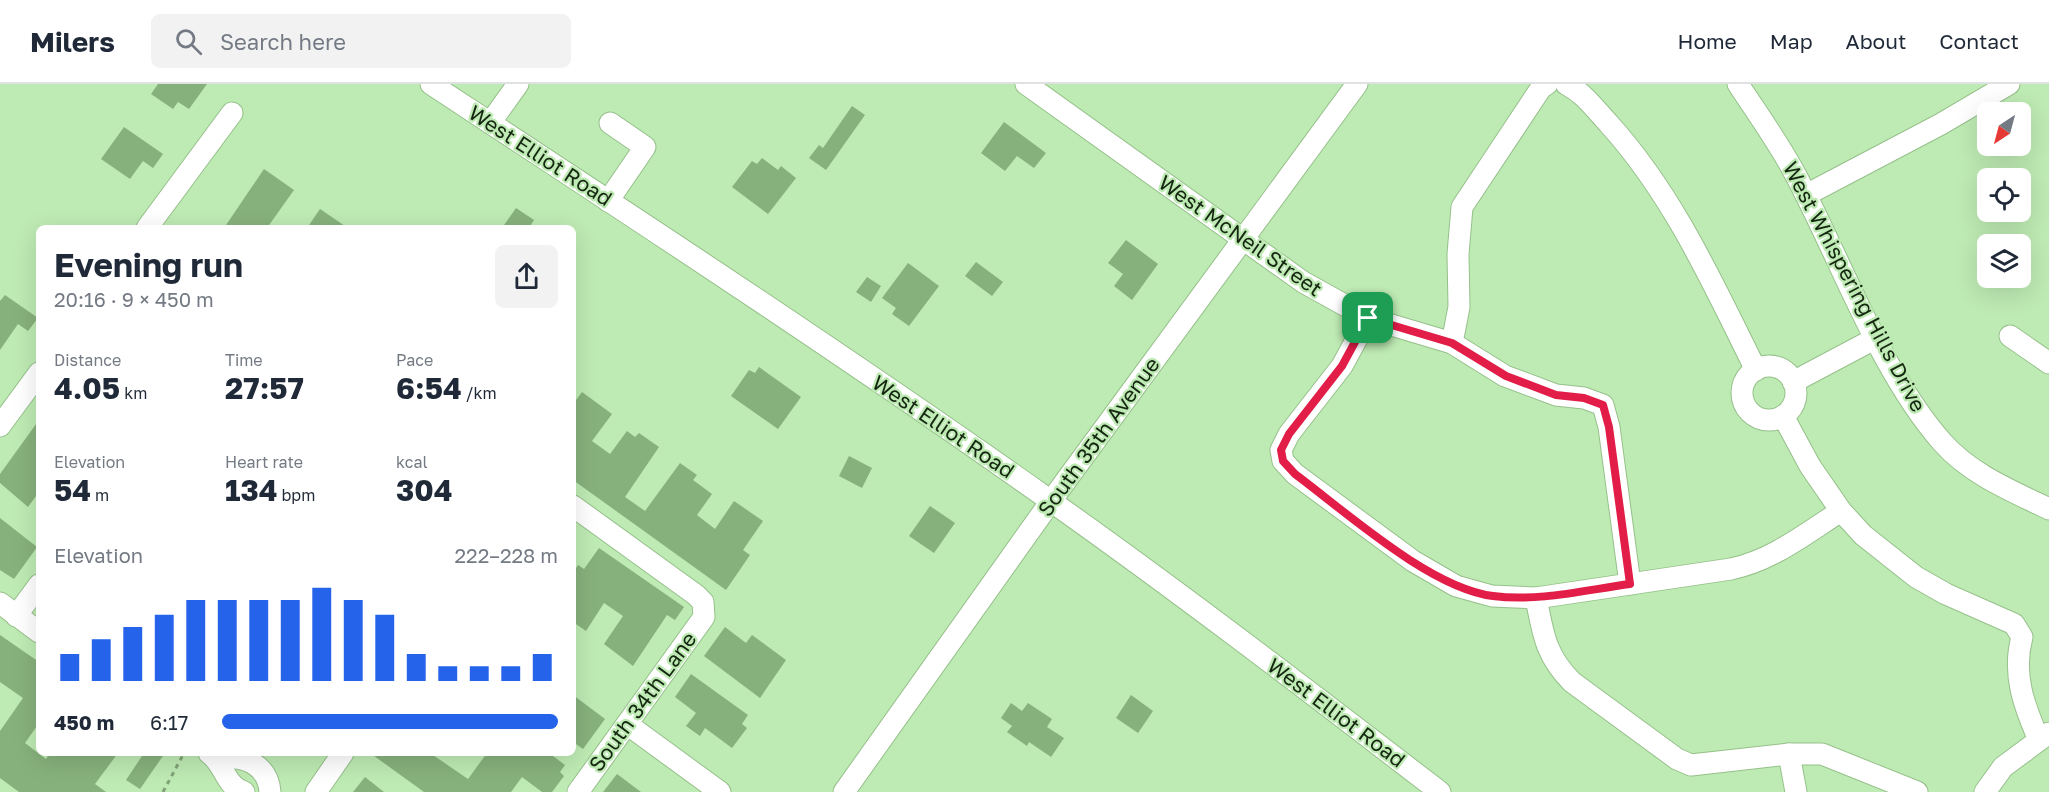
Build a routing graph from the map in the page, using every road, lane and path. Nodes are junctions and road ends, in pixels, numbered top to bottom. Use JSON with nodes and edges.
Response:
{"nodes":[{"id":1,"x":431,"y":84,"type":"edge"},
{"id":2,"x":518,"y":84,"type":"edge"},
{"id":3,"x":1026,"y":84,"type":"edge"},
{"id":4,"x":1358,"y":84,"type":"edge"},
{"id":5,"x":1566,"y":84,"type":"edge"},
{"id":6,"x":1738,"y":84,"type":"edge"},
{"id":7,"x":2009,"y":84,"type":"edge"},
{"id":8,"x":1544,"y":86,"type":"edge"},
{"id":9,"x":232,"y":113,"type":"dead end"},
{"id":10,"x":490,"y":123,"type":"junction"},
{"id":11,"x":610,"y":123,"type":"dead end"},
{"id":12,"x":1806,"y":195,"type":"junction"},
{"id":13,"x":608,"y":201,"type":"junction"},
{"id":14,"x":149,"y":225,"type":"edge"},
{"id":15,"x":1243,"y":241,"type":"junction"},
{"id":16,"x":1368,"y":318,"type":"junction"},
{"id":17,"x":2010,"y":336,"type":"dead end"},
{"id":18,"x":1876,"y":338,"type":"junction"},
{"id":19,"x":1452,"y":343,"type":"junction"},
{"id":20,"x":2049,"y":363,"type":"edge"},
{"id":21,"x":1756,"y":370,"type":"junction"},
{"id":22,"x":36,"y":378,"type":"edge"},
{"id":23,"x":1793,"y":382,"type":"junction"},
{"id":24,"x":1783,"y":416,"type":"junction"},
{"id":25,"x":0,"y":426,"type":"edge"},
{"id":26,"x":1051,"y":501,"type":"junction"},
{"id":27,"x":576,"y":508,"type":"edge"},
{"id":28,"x":2049,"y":509,"type":"edge"},
{"id":29,"x":1841,"y":511,"type":"junction"},
{"id":30,"x":1630,"y":584,"type":"junction"},
{"id":31,"x":36,"y":587,"type":"edge"},
{"id":32,"x":1536,"y":598,"type":"junction"},
{"id":33,"x":8,"y":610,"type":"edge"},
{"id":34,"x":36,"y":630,"type":"edge"},
{"id":35,"x":627,"y":724,"type":"junction"},
{"id":36,"x":2044,"y":736,"type":"edge"},
{"id":37,"x":1790,"y":754,"type":"junction"},
{"id":38,"x":182,"y":756,"type":"edge"},
{"id":39,"x":341,"y":756,"type":"edge"},
{"id":40,"x":214,"y":757,"type":"edge"},
{"id":41,"x":163,"y":792,"type":"edge"},
{"id":42,"x":244,"y":792,"type":"edge"},
{"id":43,"x":270,"y":792,"type":"edge"},
{"id":44,"x":316,"y":792,"type":"edge"},
{"id":45,"x":578,"y":792,"type":"edge"},
{"id":46,"x":720,"y":792,"type":"edge"},
{"id":47,"x":844,"y":792,"type":"edge"},
{"id":48,"x":1440,"y":792,"type":"edge"},
{"id":49,"x":1796,"y":792,"type":"edge"},
{"id":50,"x":1917,"y":792,"type":"edge"},
{"id":51,"x":1985,"y":792,"type":"edge"}],
"edges":[{"from":1,"to":10,"type":"street","name":"West Elliot Road"},
{"from":2,"to":10,"type":"street"},
{"from":3,"to":15,"type":"street","name":"West McNeil Street"},
{"from":4,"to":15,"type":"street","name":"South 35th Avenue"},
{"from":5,"to":21,"type":"street"},
{"from":6,"to":12,"type":"street","name":"West Whispering Hills Drive"},
{"from":7,"to":12,"type":"street"},
{"from":8,"to":19,"type":"street"},
{"from":9,"to":14,"type":"street"},
{"from":10,"to":13,"type":"street","name":"West Elliot Road"},
{"from":11,"to":13,"type":"street"},
{"from":12,"to":18,"type":"street","name":"West Whispering Hills Drive"},
{"from":13,"to":26,"type":"street","name":"West Elliot Road"},
{"from":15,"to":16,"type":"street","name":"West McNeil Street"},
{"from":15,"to":26,"type":"street","name":"South 35th Avenue"},
{"from":16,"to":19,"type":"street","name":"West McNeil Street"},
{"from":16,"to":32,"type":"street"},
{"from":17,"to":20,"type":"street"},
{"from":18,"to":23,"type":"street"},
{"from":18,"to":28,"type":"street","name":"West Whispering Hills Drive"},
{"from":19,"to":30,"type":"street","name":"West McNeil Street"},
{"from":21,"to":23,"type":"street"},
{"from":21,"to":24,"type":"street"},
{"from":22,"to":25,"type":"street"},
{"from":23,"to":24,"type":"street"},
{"from":24,"to":29,"type":"street"},
{"from":26,"to":47,"type":"street","name":"South 35th Avenue"},
{"from":26,"to":48,"type":"street","name":"West Elliot Road"},
{"from":27,"to":35,"type":"street","name":"South 34th Lane"},
{"from":29,"to":30,"type":"street"},
{"from":29,"to":36,"type":"street"},
{"from":30,"to":32,"type":"street"},
{"from":31,"to":33,"type":"street"},
{"from":32,"to":37,"type":"street"},
{"from":33,"to":34,"type":"street"},
{"from":35,"to":45,"type":"street","name":"South 34th Lane"},
{"from":35,"to":46,"type":"street"},
{"from":36,"to":51,"type":"street"},
{"from":37,"to":49,"type":"street"},
{"from":37,"to":50,"type":"street"},
{"from":38,"to":41,"type":"path"},
{"from":39,"to":44,"type":"street"},
{"from":40,"to":42,"type":"street"},
{"from":40,"to":43,"type":"street"}]}
